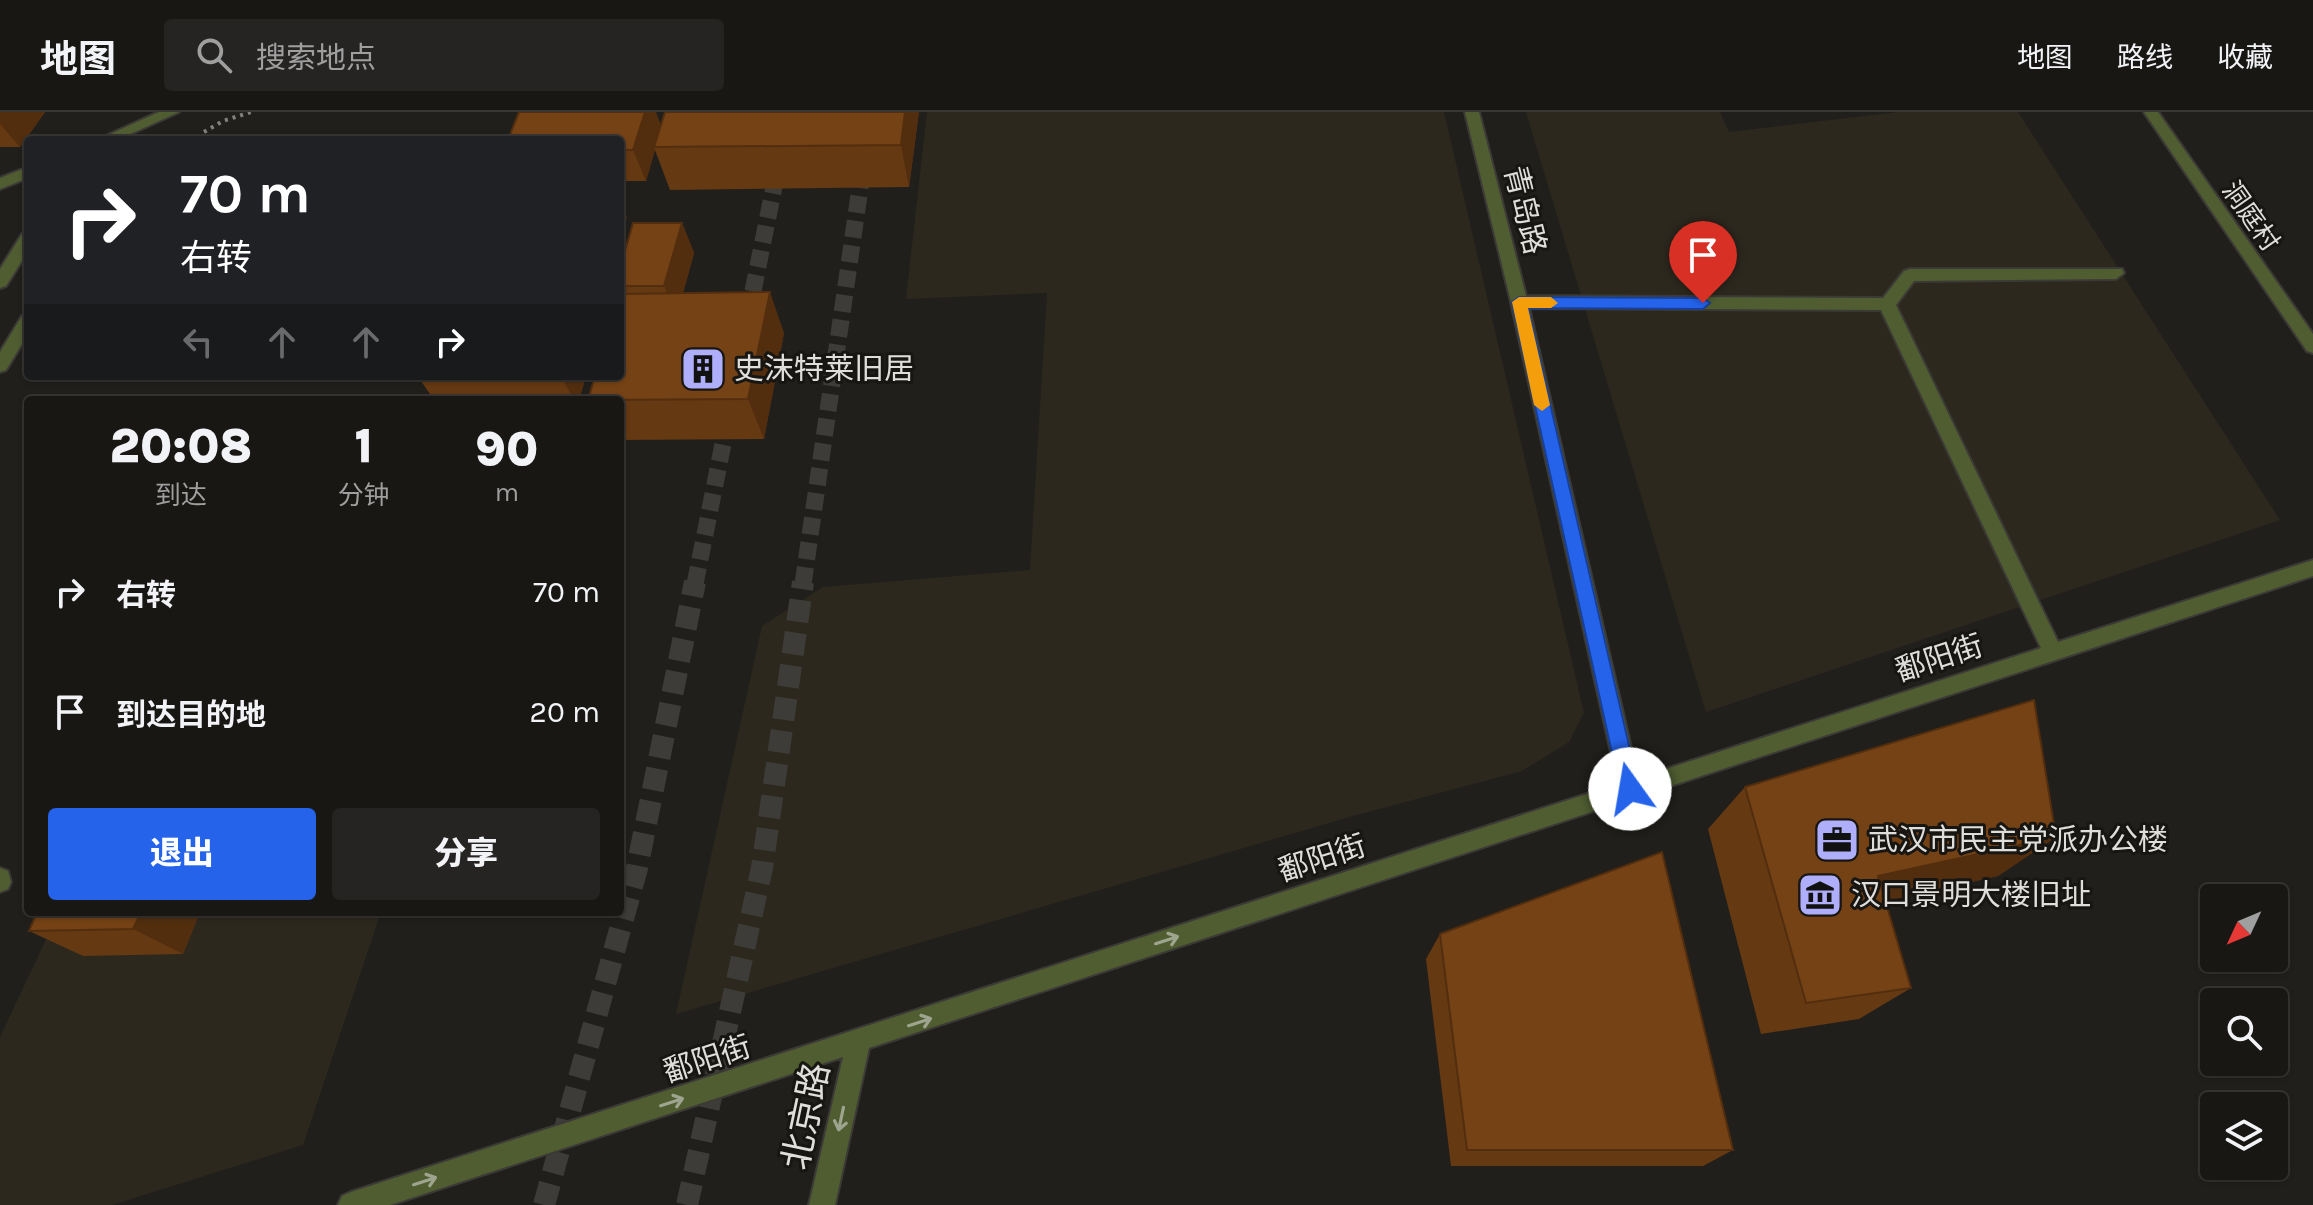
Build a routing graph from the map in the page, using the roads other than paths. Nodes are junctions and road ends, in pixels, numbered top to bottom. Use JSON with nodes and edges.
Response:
{"nodes":[{"id":1,"x":135,"y":112,"type":"edge"},
{"id":2,"x":172,"y":112,"type":"edge"},
{"id":3,"x":1472,"y":112,"type":"edge"},
{"id":4,"x":2151,"y":112,"type":"edge"},
{"id":5,"x":120,"y":136,"type":"edge"},
{"id":6,"x":121,"y":136,"type":"edge"},
{"id":7,"x":24,"y":174,"type":"edge"},
{"id":8,"x":0,"y":184,"type":"edge"},
{"id":9,"x":24,"y":244,"type":"edge"},
{"id":10,"x":2116,"y":273,"type":"dead end"},
{"id":11,"x":0,"y":282,"type":"edge"},
{"id":12,"x":1519,"y":302,"type":"junction"},
{"id":13,"x":1887,"y":304,"type":"junction"},
{"id":14,"x":24,"y":327,"type":"edge"},
{"id":15,"x":2313,"y":347,"type":"edge"},
{"id":16,"x":0,"y":366,"type":"edge"},
{"id":17,"x":2313,"y":568,"type":"edge"},
{"id":18,"x":2053,"y":653,"type":"junction"},
{"id":19,"x":1630,"y":789,"type":"junction"},
{"id":20,"x":858,"y":1042,"type":"junction"},
{"id":21,"x":351,"y":1205,"type":"edge"},
{"id":22,"x":822,"y":1205,"type":"edge"}],
"edges":[{"from":1,"to":5,"type":"street"},
{"from":2,"to":6,"type":"street"},
{"from":3,"to":12,"type":"street","name":"青岛路"},
{"from":4,"to":15,"type":"street","name":"洞庭村"},
{"from":7,"to":8,"type":"street"},
{"from":9,"to":11,"type":"street"},
{"from":10,"to":13,"type":"street"},
{"from":12,"to":13,"type":"street"},
{"from":12,"to":19,"type":"street","name":"青岛路"},
{"from":13,"to":18,"type":"street"},
{"from":14,"to":16,"type":"street"},
{"from":17,"to":18,"type":"street","name":"鄱阳街"},
{"from":18,"to":19,"type":"street","name":"鄱阳街"},
{"from":20,"to":19,"type":"street","name":"鄱阳街","one_way":true},
{"from":21,"to":20,"type":"street","name":"鄱阳街","one_way":true},
{"from":20,"to":22,"type":"street","name":"北京路","one_way":true}]}
